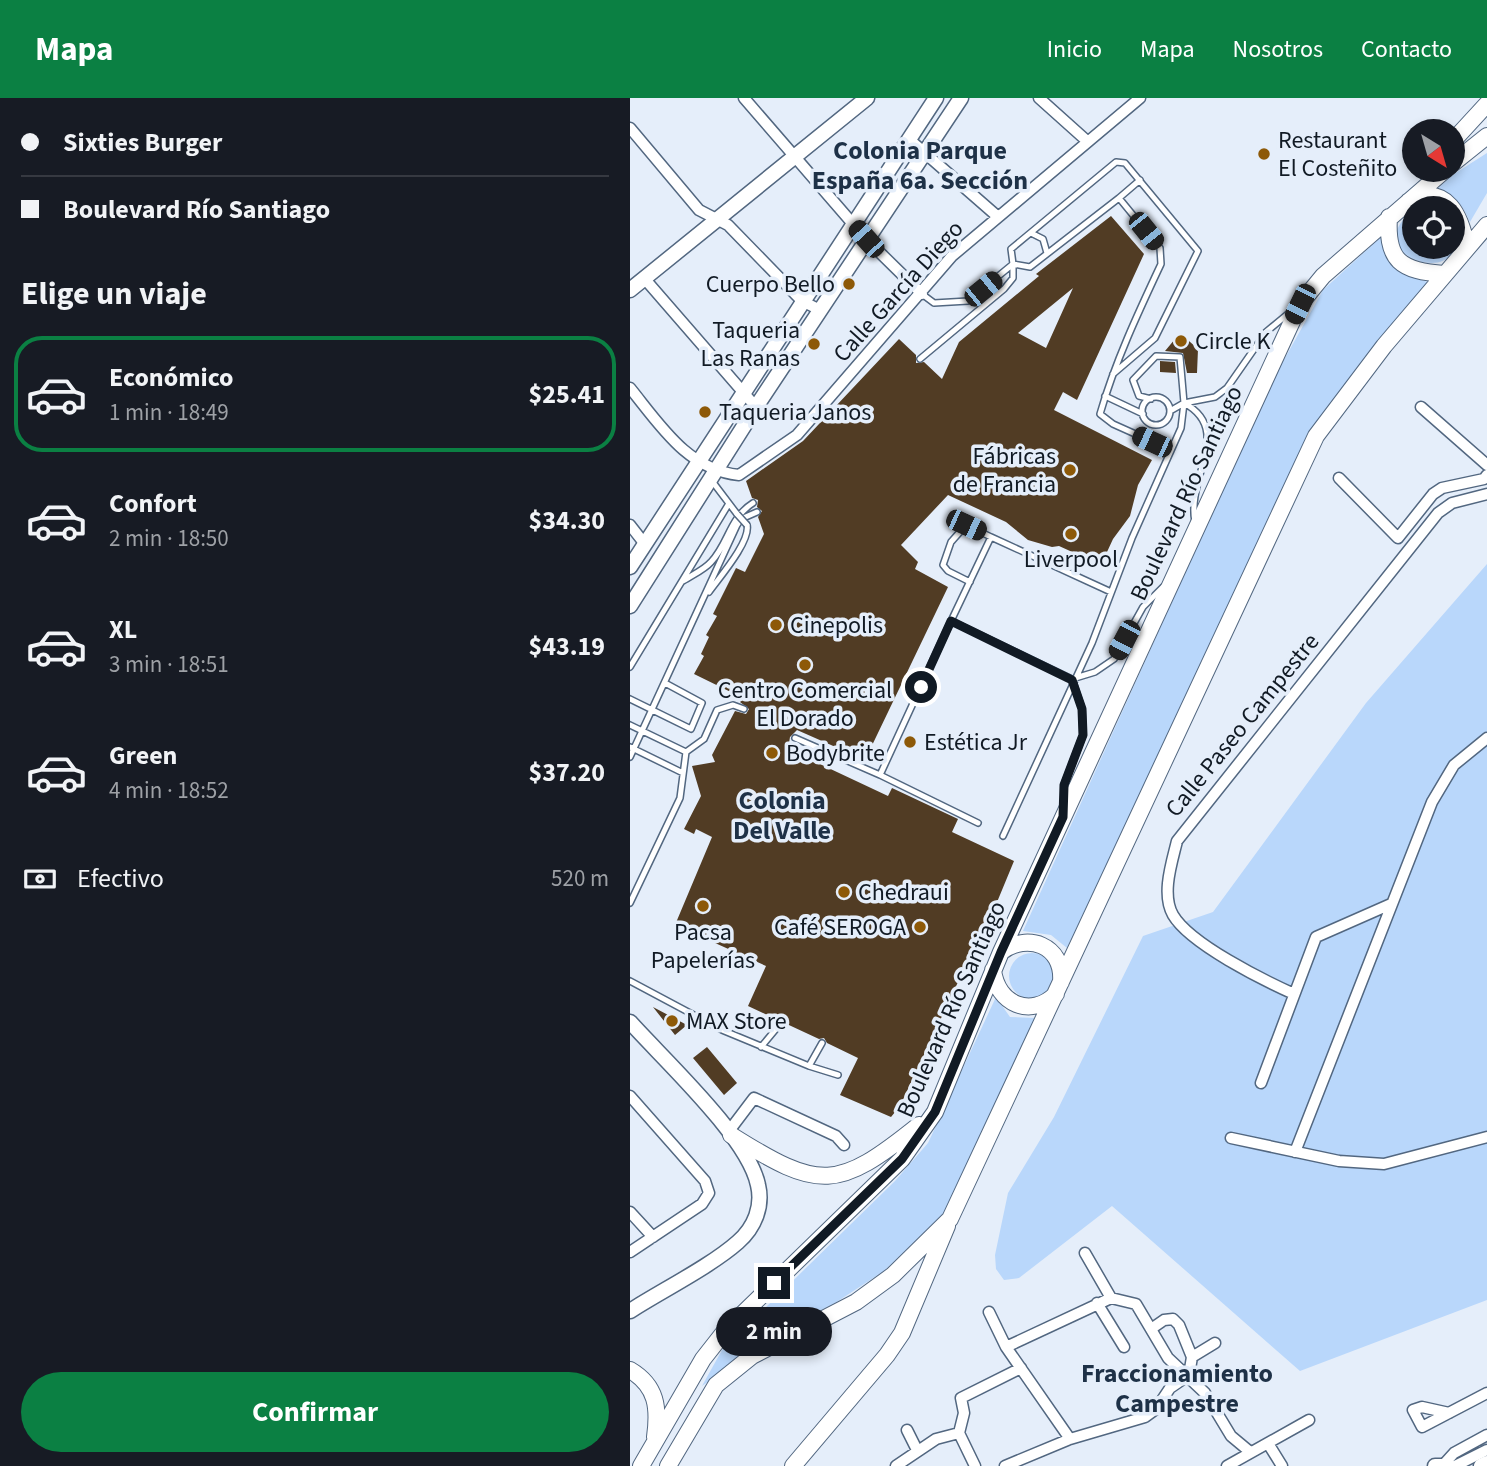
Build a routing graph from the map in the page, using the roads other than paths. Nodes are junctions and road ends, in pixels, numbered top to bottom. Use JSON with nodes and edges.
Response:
{"nodes":[{"id":1,"x":744,"y":98,"type":"edge"},
{"id":2,"x":867,"y":98,"type":"edge"},
{"id":3,"x":936,"y":98,"type":"edge"},
{"id":4,"x":961,"y":98,"type":"edge"},
{"id":5,"x":1039,"y":98,"type":"edge"},
{"id":6,"x":1139,"y":98,"type":"edge"},
{"id":7,"x":1487,"y":104,"type":"edge"},
{"id":8,"x":630,"y":128,"type":"edge"},
{"id":9,"x":1465,"y":128,"type":"edge"},
{"id":10,"x":1487,"y":136,"type":"edge"},
{"id":11,"x":910,"y":140,"type":"junction"},
{"id":12,"x":1087,"y":141,"type":"junction"},
{"id":13,"x":926,"y":153,"type":"junction"},
{"id":14,"x":1465,"y":154,"type":"edge"},
{"id":15,"x":794,"y":156,"type":"junction"},
{"id":16,"x":1140,"y":180,"type":"junction"},
{"id":17,"x":1431,"y":182,"type":"edge"},
{"id":18,"x":1414,"y":196,"type":"edge"},
{"id":19,"x":1119,"y":198,"type":"junction"},
{"id":20,"x":1402,"y":206,"type":"edge"},
{"id":21,"x":997,"y":216,"type":"junction"},
{"id":22,"x":1389,"y":217,"type":"junction"},
{"id":23,"x":718,"y":219,"type":"junction"},
{"id":24,"x":852,"y":224,"type":"junction"},
{"id":25,"x":1487,"y":225,"type":"edge"},
{"id":26,"x":1031,"y":233,"type":"junction"},
{"id":27,"x":1465,"y":238,"type":"edge"},
{"id":28,"x":866,"y":239,"type":"junction"},
{"id":29,"x":1467,"y":247,"type":"junction"},
{"id":30,"x":1047,"y":253,"type":"junction"},
{"id":31,"x":1013,"y":264,"type":"junction"},
{"id":32,"x":1444,"y":274,"type":"junction"},
{"id":33,"x":644,"y":278,"type":"junction"},
{"id":34,"x":630,"y":290,"type":"edge"},
{"id":35,"x":922,"y":293,"type":"junction"},
{"id":36,"x":802,"y":301,"type":"junction"},
{"id":37,"x":1300,"y":304,"type":"junction"},
{"id":38,"x":820,"y":310,"type":"junction"},
{"id":39,"x":920,"y":359,"type":"dead end"},
{"id":40,"x":1113,"y":374,"type":"junction"},
{"id":41,"x":630,"y":388,"type":"edge"},
{"id":42,"x":745,"y":391,"type":"junction"},
{"id":43,"x":1105,"y":396,"type":"junction"},
{"id":44,"x":1151,"y":399,"type":"junction"},
{"id":45,"x":1184,"y":403,"type":"junction"},
{"id":46,"x":756,"y":407,"type":"junction"},
{"id":47,"x":1421,"y":407,"type":"dead end"},
{"id":48,"x":1170,"y":411,"type":"junction"},
{"id":49,"x":1143,"y":414,"type":"junction"},
{"id":50,"x":1171,"y":450,"type":"junction"},
{"id":51,"x":697,"y":460,"type":"junction"},
{"id":52,"x":1487,"y":465,"type":"edge"},
{"id":53,"x":716,"y":475,"type":"junction"},
{"id":54,"x":1487,"y":475,"type":"edge"},
{"id":55,"x":1339,"y":478,"type":"dead end"},
{"id":56,"x":1487,"y":494,"type":"edge"},
{"id":57,"x":753,"y":503,"type":"dead end"},
{"id":58,"x":728,"y":505,"type":"junction"},
{"id":59,"x":757,"y":512,"type":"dead end"},
{"id":60,"x":630,"y":525,"type":"edge"},
{"id":61,"x":1195,"y":527,"type":"junction"},
{"id":62,"x":991,"y":537,"type":"junction"},
{"id":63,"x":645,"y":543,"type":"junction"},
{"id":64,"x":630,"y":567,"type":"edge"},
{"id":65,"x":1172,"y":578,"type":"junction"},
{"id":66,"x":970,"y":582,"type":"junction"},
{"id":67,"x":679,"y":583,"type":"junction"},
{"id":68,"x":1111,"y":592,"type":"junction"},
{"id":69,"x":703,"y":600,"type":"junction"},
{"id":70,"x":630,"y":606,"type":"edge"},
{"id":71,"x":951,"y":621,"type":"junction"},
{"id":72,"x":630,"y":667,"type":"edge"},
{"id":73,"x":1072,"y":680,"type":"junction"},
{"id":74,"x":665,"y":683,"type":"junction"},
{"id":75,"x":630,"y":699,"type":"edge"},
{"id":76,"x":653,"y":708,"type":"junction"},
{"id":77,"x":744,"y":709,"type":"dead end"},
{"id":78,"x":630,"y":725,"type":"edge"},
{"id":79,"x":642,"y":731,"type":"junction"},
{"id":80,"x":795,"y":738,"type":"dead end"},
{"id":81,"x":1487,"y":738,"type":"edge"},
{"id":82,"x":632,"y":748,"type":"edge"},
{"id":83,"x":686,"y":751,"type":"junction"},
{"id":84,"x":630,"y":757,"type":"edge"},
{"id":85,"x":683,"y":773,"type":"junction"},
{"id":86,"x":880,"y":775,"type":"junction"},
{"id":87,"x":1063,"y":817,"type":"junction"},
{"id":88,"x":978,"y":823,"type":"dead end"},
{"id":89,"x":1003,"y":836,"type":"dead end"},
{"id":90,"x":630,"y":903,"type":"edge"},
{"id":91,"x":1391,"y":904,"type":"junction"},
{"id":92,"x":1001,"y":952,"type":"junction"},
{"id":93,"x":993,"y":970,"type":"junction"},
{"id":94,"x":630,"y":981,"type":"edge"},
{"id":95,"x":1059,"y":989,"type":"junction"},
{"id":96,"x":1294,"y":994,"type":"junction"},
{"id":97,"x":630,"y":1022,"type":"edge"},
{"id":98,"x":776,"y":1029,"type":"dead end"},
{"id":99,"x":822,"y":1043,"type":"dead end"},
{"id":100,"x":761,"y":1047,"type":"junction"},
{"id":101,"x":809,"y":1066,"type":"junction"},
{"id":102,"x":838,"y":1074,"type":"dead end"},
{"id":103,"x":1261,"y":1083,"type":"dead end"},
{"id":104,"x":630,"y":1096,"type":"edge"},
{"id":105,"x":935,"y":1112,"type":"junction"},
{"id":106,"x":730,"y":1133,"type":"junction"},
{"id":107,"x":1487,"y":1137,"type":"edge"},
{"id":108,"x":1231,"y":1138,"type":"dead end"},
{"id":109,"x":844,"y":1145,"type":"dead end"},
{"id":110,"x":1295,"y":1152,"type":"junction"},
{"id":111,"x":630,"y":1212,"type":"edge"},
{"id":112,"x":950,"y":1219,"type":"junction"},
{"id":113,"x":653,"y":1237,"type":"junction"},
{"id":114,"x":630,"y":1252,"type":"edge"},
{"id":115,"x":1085,"y":1253,"type":"dead end"},
{"id":116,"x":1111,"y":1298,"type":"junction"},
{"id":117,"x":1097,"y":1303,"type":"junction"},
{"id":118,"x":630,"y":1311,"type":"edge"},
{"id":119,"x":989,"y":1312,"type":"dead end"},
{"id":120,"x":1151,"y":1329,"type":"junction"},
{"id":121,"x":1215,"y":1343,"type":"dead end"},
{"id":122,"x":1006,"y":1347,"type":"junction"},
{"id":123,"x":1124,"y":1347,"type":"dead end"},
{"id":124,"x":1192,"y":1357,"type":"junction"},
{"id":125,"x":1021,"y":1368,"type":"junction"},
{"id":126,"x":630,"y":1370,"type":"edge"},
{"id":127,"x":1189,"y":1375,"type":"junction"},
{"id":128,"x":1487,"y":1393,"type":"edge"},
{"id":129,"x":1449,"y":1413,"type":"junction"},
{"id":130,"x":1309,"y":1420,"type":"dead end"},
{"id":131,"x":907,"y":1430,"type":"dead end"},
{"id":132,"x":959,"y":1433,"type":"junction"},
{"id":133,"x":1487,"y":1435,"type":"edge"},
{"id":134,"x":1070,"y":1439,"type":"junction"},
{"id":135,"x":654,"y":1443,"type":"junction"},
{"id":136,"x":1269,"y":1445,"type":"junction"},
{"id":137,"x":917,"y":1450,"type":"junction"},
{"id":138,"x":1487,"y":1450,"type":"edge"},
{"id":139,"x":1249,"y":1451,"type":"junction"},
{"id":140,"x":1487,"y":1463,"type":"edge"},
{"id":141,"x":641,"y":1466,"type":"edge"},
{"id":142,"x":668,"y":1466,"type":"edge"},
{"id":143,"x":793,"y":1466,"type":"edge"},
{"id":144,"x":897,"y":1466,"type":"edge"},
{"id":145,"x":975,"y":1466,"type":"edge"},
{"id":146,"x":1005,"y":1466,"type":"edge"},
{"id":147,"x":1227,"y":1466,"type":"edge"},
{"id":148,"x":1282,"y":1466,"type":"edge"},
{"id":149,"x":1446,"y":1466,"type":"edge"},
{"id":150,"x":1481,"y":1466,"type":"edge"}],
"edges":[{"from":1,"to":15,"type":"street"},
{"from":2,"to":15,"type":"street"},
{"from":3,"to":11,"type":"street"},
{"from":4,"to":13,"type":"street"},
{"from":5,"to":12,"type":"street"},
{"from":6,"to":12,"type":"street","name":"Calle García Diego"},
{"from":7,"to":9,"type":"main road"},
{"from":8,"to":23,"type":"street"},
{"from":10,"to":14,"type":"main road"},
{"from":11,"to":13,"type":"street"},
{"from":11,"to":24,"type":"street"},
{"from":12,"to":21,"type":"street","name":"Calle García Diego"},
{"from":13,"to":21,"type":"street"},
{"from":13,"to":28,"type":"street"},
{"from":15,"to":23,"type":"street"},
{"from":15,"to":24,"type":"street"},
{"from":16,"to":19,"type":"lane"},
{"from":16,"to":26,"type":"lane"},
{"from":16,"to":40,"type":"lane"},
{"from":17,"to":18,"type":"main road","name":"Boulevard Río Santiago"},
{"from":19,"to":30,"type":"lane"},
{"from":19,"to":40,"type":"lane"},
{"from":20,"to":22,"type":"main road","name":"Boulevard Río Santiago"},
{"from":21,"to":35,"type":"street","name":"Calle García Diego"},
{"from":22,"to":32,"type":"main road"},
{"from":22,"to":37,"type":"main road","name":"Boulevard Río Santiago"},
{"from":23,"to":33,"type":"street"},
{"from":23,"to":36,"type":"street"},
{"from":24,"to":28,"type":"street"},
{"from":24,"to":36,"type":"street"},
{"from":25,"to":29,"type":"main road"},
{"from":26,"to":30,"type":"lane"},
{"from":26,"to":31,"type":"lane"},
{"from":27,"to":29,"type":"main road"},
{"from":28,"to":35,"type":"street"},
{"from":28,"to":38,"type":"street"},
{"from":29,"to":32,"type":"main road"},
{"from":30,"to":31,"type":"lane"},
{"from":31,"to":35,"type":"lane"},
{"from":31,"to":39,"type":"lane"},
{"from":32,"to":95,"type":"main road"},
{"from":33,"to":34,"type":"street"},
{"from":33,"to":42,"type":"street"},
{"from":35,"to":53,"type":"street","name":"Calle García Diego"},
{"from":36,"to":38,"type":"street"},
{"from":36,"to":42,"type":"street"},
{"from":37,"to":45,"type":"lane"},
{"from":37,"to":61,"type":"main road","name":"Boulevard Río Santiago"},
{"from":38,"to":46,"type":"street"},
{"from":40,"to":43,"type":"lane"},
{"from":41,"to":51,"type":"street"},
{"from":42,"to":46,"type":"street"},
{"from":42,"to":51,"type":"street"},
{"from":43,"to":49,"type":"lane"},
{"from":43,"to":50,"type":"lane"},
{"from":44,"to":45,"type":"lane"},
{"from":44,"to":48,"type":"lane"},
{"from":44,"to":49,"type":"lane"},
{"from":45,"to":48,"type":"lane"},
{"from":45,"to":50,"type":"lane"},
{"from":45,"to":61,"type":"lane"},
{"from":46,"to":53,"type":"street"},
{"from":47,"to":52,"type":"street"},
{"from":48,"to":49,"type":"lane"},
{"from":50,"to":68,"type":"lane"},
{"from":51,"to":53,"type":"street"},
{"from":51,"to":63,"type":"street"},
{"from":53,"to":58,"type":"lane"},
{"from":53,"to":70,"type":"street"},
{"from":54,"to":55,"type":"street"},
{"from":56,"to":96,"type":"street","name":"Calle Paseo Campestre"},
{"from":57,"to":67,"type":"lane"},
{"from":58,"to":67,"type":"lane"},
{"from":58,"to":69,"type":"lane","bridge":true},
{"from":59,"to":69,"type":"lane"},
{"from":60,"to":63,"type":"street"},
{"from":61,"to":65,"type":"main road","name":"Boulevard Río Santiago"},
{"from":62,"to":66,"type":"lane"},
{"from":62,"to":66,"type":"lane"},
{"from":62,"to":68,"type":"lane"},
{"from":63,"to":64,"type":"street"},
{"from":65,"to":73,"type":"lane"},
{"from":65,"to":87,"type":"main road","name":"Boulevard Río Santiago"},
{"from":66,"to":71,"type":"lane"},
{"from":67,"to":72,"type":"lane"},
{"from":68,"to":73,"type":"lane"},
{"from":69,"to":74,"type":"lane"},
{"from":71,"to":73,"type":"lane"},
{"from":71,"to":86,"type":"lane"},
{"from":73,"to":87,"type":"lane"},
{"from":73,"to":89,"type":"lane"},
{"from":74,"to":76,"type":"lane"},
{"from":74,"to":76,"type":"lane"},
{"from":75,"to":76,"type":"lane"},
{"from":76,"to":79,"type":"lane"},
{"from":77,"to":83,"type":"lane"},
{"from":78,"to":79,"type":"lane"},
{"from":79,"to":82,"type":"lane"},
{"from":79,"to":83,"type":"lane"},
{"from":80,"to":86,"type":"lane"},
{"from":81,"to":91,"type":"street"},
{"from":82,"to":84,"type":"lane"},
{"from":82,"to":85,"type":"lane"},
{"from":83,"to":85,"type":"lane"},
{"from":85,"to":90,"type":"lane"},
{"from":86,"to":88,"type":"lane"},
{"from":87,"to":92,"type":"main road","name":"Boulevard Río Santiago"},
{"from":91,"to":96,"type":"street"},
{"from":91,"to":110,"type":"street"},
{"from":92,"to":93,"type":"main road","name":"Boulevard Río Santiago"},
{"from":92,"to":95,"type":"main road"},
{"from":93,"to":95,"type":"main road"},
{"from":93,"to":105,"type":"main road","name":"Boulevard Río Santiago"},
{"from":94,"to":100,"type":"lane"},
{"from":95,"to":112,"type":"main road"},
{"from":96,"to":103,"type":"street"},
{"from":97,"to":106,"type":"street"},
{"from":98,"to":100,"type":"lane"},
{"from":99,"to":101,"type":"lane"},
{"from":100,"to":101,"type":"lane"},
{"from":101,"to":102,"type":"lane"},
{"from":104,"to":113,"type":"street"},
{"from":105,"to":106,"type":"main road"},
{"from":105,"to":135,"type":"main road","name":"Boulevard Río Santiago"},
{"from":106,"to":109,"type":"street"},
{"from":106,"to":118,"type":"street"},
{"from":107,"to":110,"type":"street"},
{"from":108,"to":110,"type":"street"},
{"from":111,"to":113,"type":"street"},
{"from":112,"to":142,"type":"main road"},
{"from":112,"to":143,"type":"main road"},
{"from":113,"to":114,"type":"street"},
{"from":115,"to":116,"type":"street"},
{"from":116,"to":117,"type":"street"},
{"from":116,"to":120,"type":"street"},
{"from":117,"to":122,"type":"street"},
{"from":117,"to":123,"type":"street"},
{"from":119,"to":122,"type":"street"},
{"from":120,"to":124,"type":"street"},
{"from":120,"to":127,"type":"street"},
{"from":121,"to":124,"type":"street"},
{"from":122,"to":125,"type":"street"},
{"from":124,"to":127,"type":"street"},
{"from":125,"to":132,"type":"street"},
{"from":125,"to":134,"type":"street"},
{"from":126,"to":135,"type":"main road"},
{"from":127,"to":134,"type":"street"},
{"from":127,"to":139,"type":"street"},
{"from":128,"to":129,"type":"street"},
{"from":129,"to":129,"type":"street"},
{"from":130,"to":136,"type":"street"},
{"from":131,"to":137,"type":"street"},
{"from":132,"to":137,"type":"street"},
{"from":132,"to":145,"type":"street"},
{"from":133,"to":149,"type":"street"},
{"from":134,"to":146,"type":"street"},
{"from":135,"to":141,"type":"main road","name":"Boulevard Río Santiago"},
{"from":136,"to":139,"type":"street"},
{"from":136,"to":148,"type":"street"},
{"from":137,"to":144,"type":"street"},
{"from":138,"to":149,"type":"street"},
{"from":139,"to":147,"type":"street"},
{"from":140,"to":150,"type":"street"}]}
